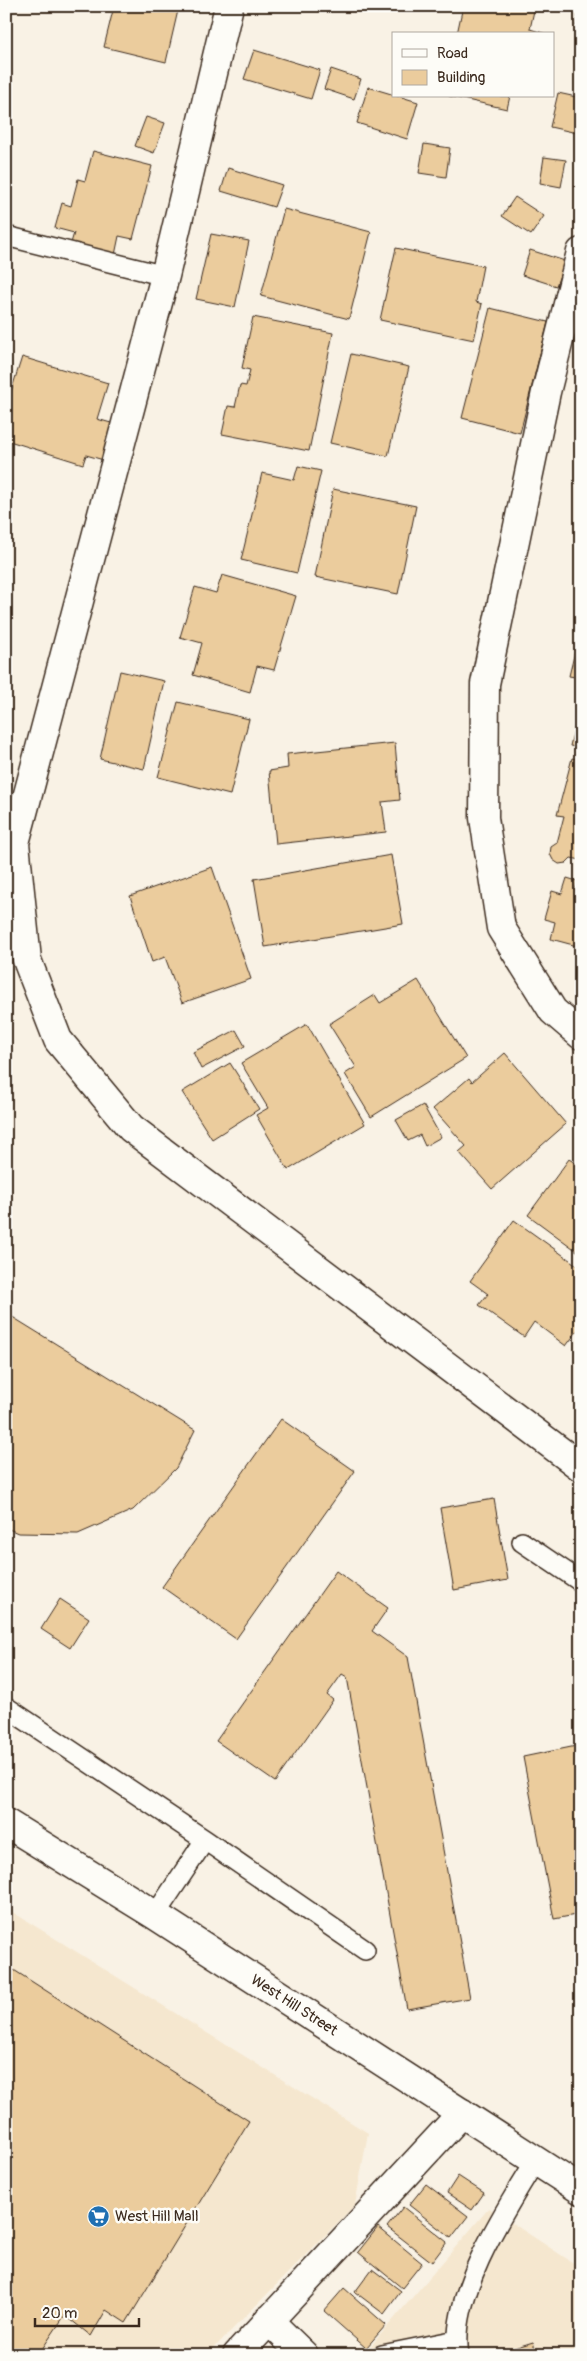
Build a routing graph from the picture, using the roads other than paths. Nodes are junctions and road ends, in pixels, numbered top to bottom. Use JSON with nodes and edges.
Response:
{"nodes":[{"id":1,"x":229,"y":6,"type":"edge"},
{"id":2,"x":6,"y":236,"type":"edge"},
{"id":3,"x":581,"y":252,"type":"edge"},
{"id":4,"x":165,"y":276,"type":"junction"},
{"id":5,"x":581,"y":1035,"type":"edge"},
{"id":6,"x":581,"y":1467,"type":"edge"},
{"id":7,"x":522,"y":1542,"type":"dead end"},
{"id":8,"x":581,"y":1582,"type":"edge"},
{"id":9,"x":6,"y":1708,"type":"edge"},
{"id":10,"x":6,"y":1823,"type":"edge"},
{"id":11,"x":205,"y":1840,"type":"junction"},
{"id":12,"x":155,"y":1915,"type":"junction"},
{"id":13,"x":365,"y":1950,"type":"dead end"},
{"id":14,"x":462,"y":2113,"type":"junction"},
{"id":15,"x":536,"y":2160,"type":"junction"},
{"id":16,"x":581,"y":2190,"type":"edge"},
{"id":17,"x":268,"y":2320,"type":"junction"},
{"id":18,"x":458,"y":2348,"type":"edge"},
{"id":19,"x":237,"y":2355,"type":"edge"},
{"id":20,"x":304,"y":2355,"type":"edge"},
{"id":21,"x":382,"y":2355,"type":"edge"}],
"edges":[{"from":1,"to":4,"type":"street"},
{"from":2,"to":4,"type":"lane"},
{"from":3,"to":5,"type":"street"},
{"from":4,"to":6,"type":"street"},
{"from":7,"to":8,"type":"lane"},
{"from":9,"to":11,"type":"lane"},
{"from":10,"to":12,"type":"street","name":"West Hill Street"},
{"from":11,"to":12,"type":"lane"},
{"from":11,"to":13,"type":"lane"},
{"from":12,"to":14,"type":"street","name":"West Hill Street"},
{"from":14,"to":15,"type":"street","name":"West Hill Street"},
{"from":14,"to":17,"type":"street"},
{"from":15,"to":16,"type":"street","name":"West Hill Street"},
{"from":15,"to":18,"type":"lane"},
{"from":17,"to":19,"type":"street"},
{"from":17,"to":20,"type":"street"},
{"from":18,"to":21,"type":"lane"}]}
